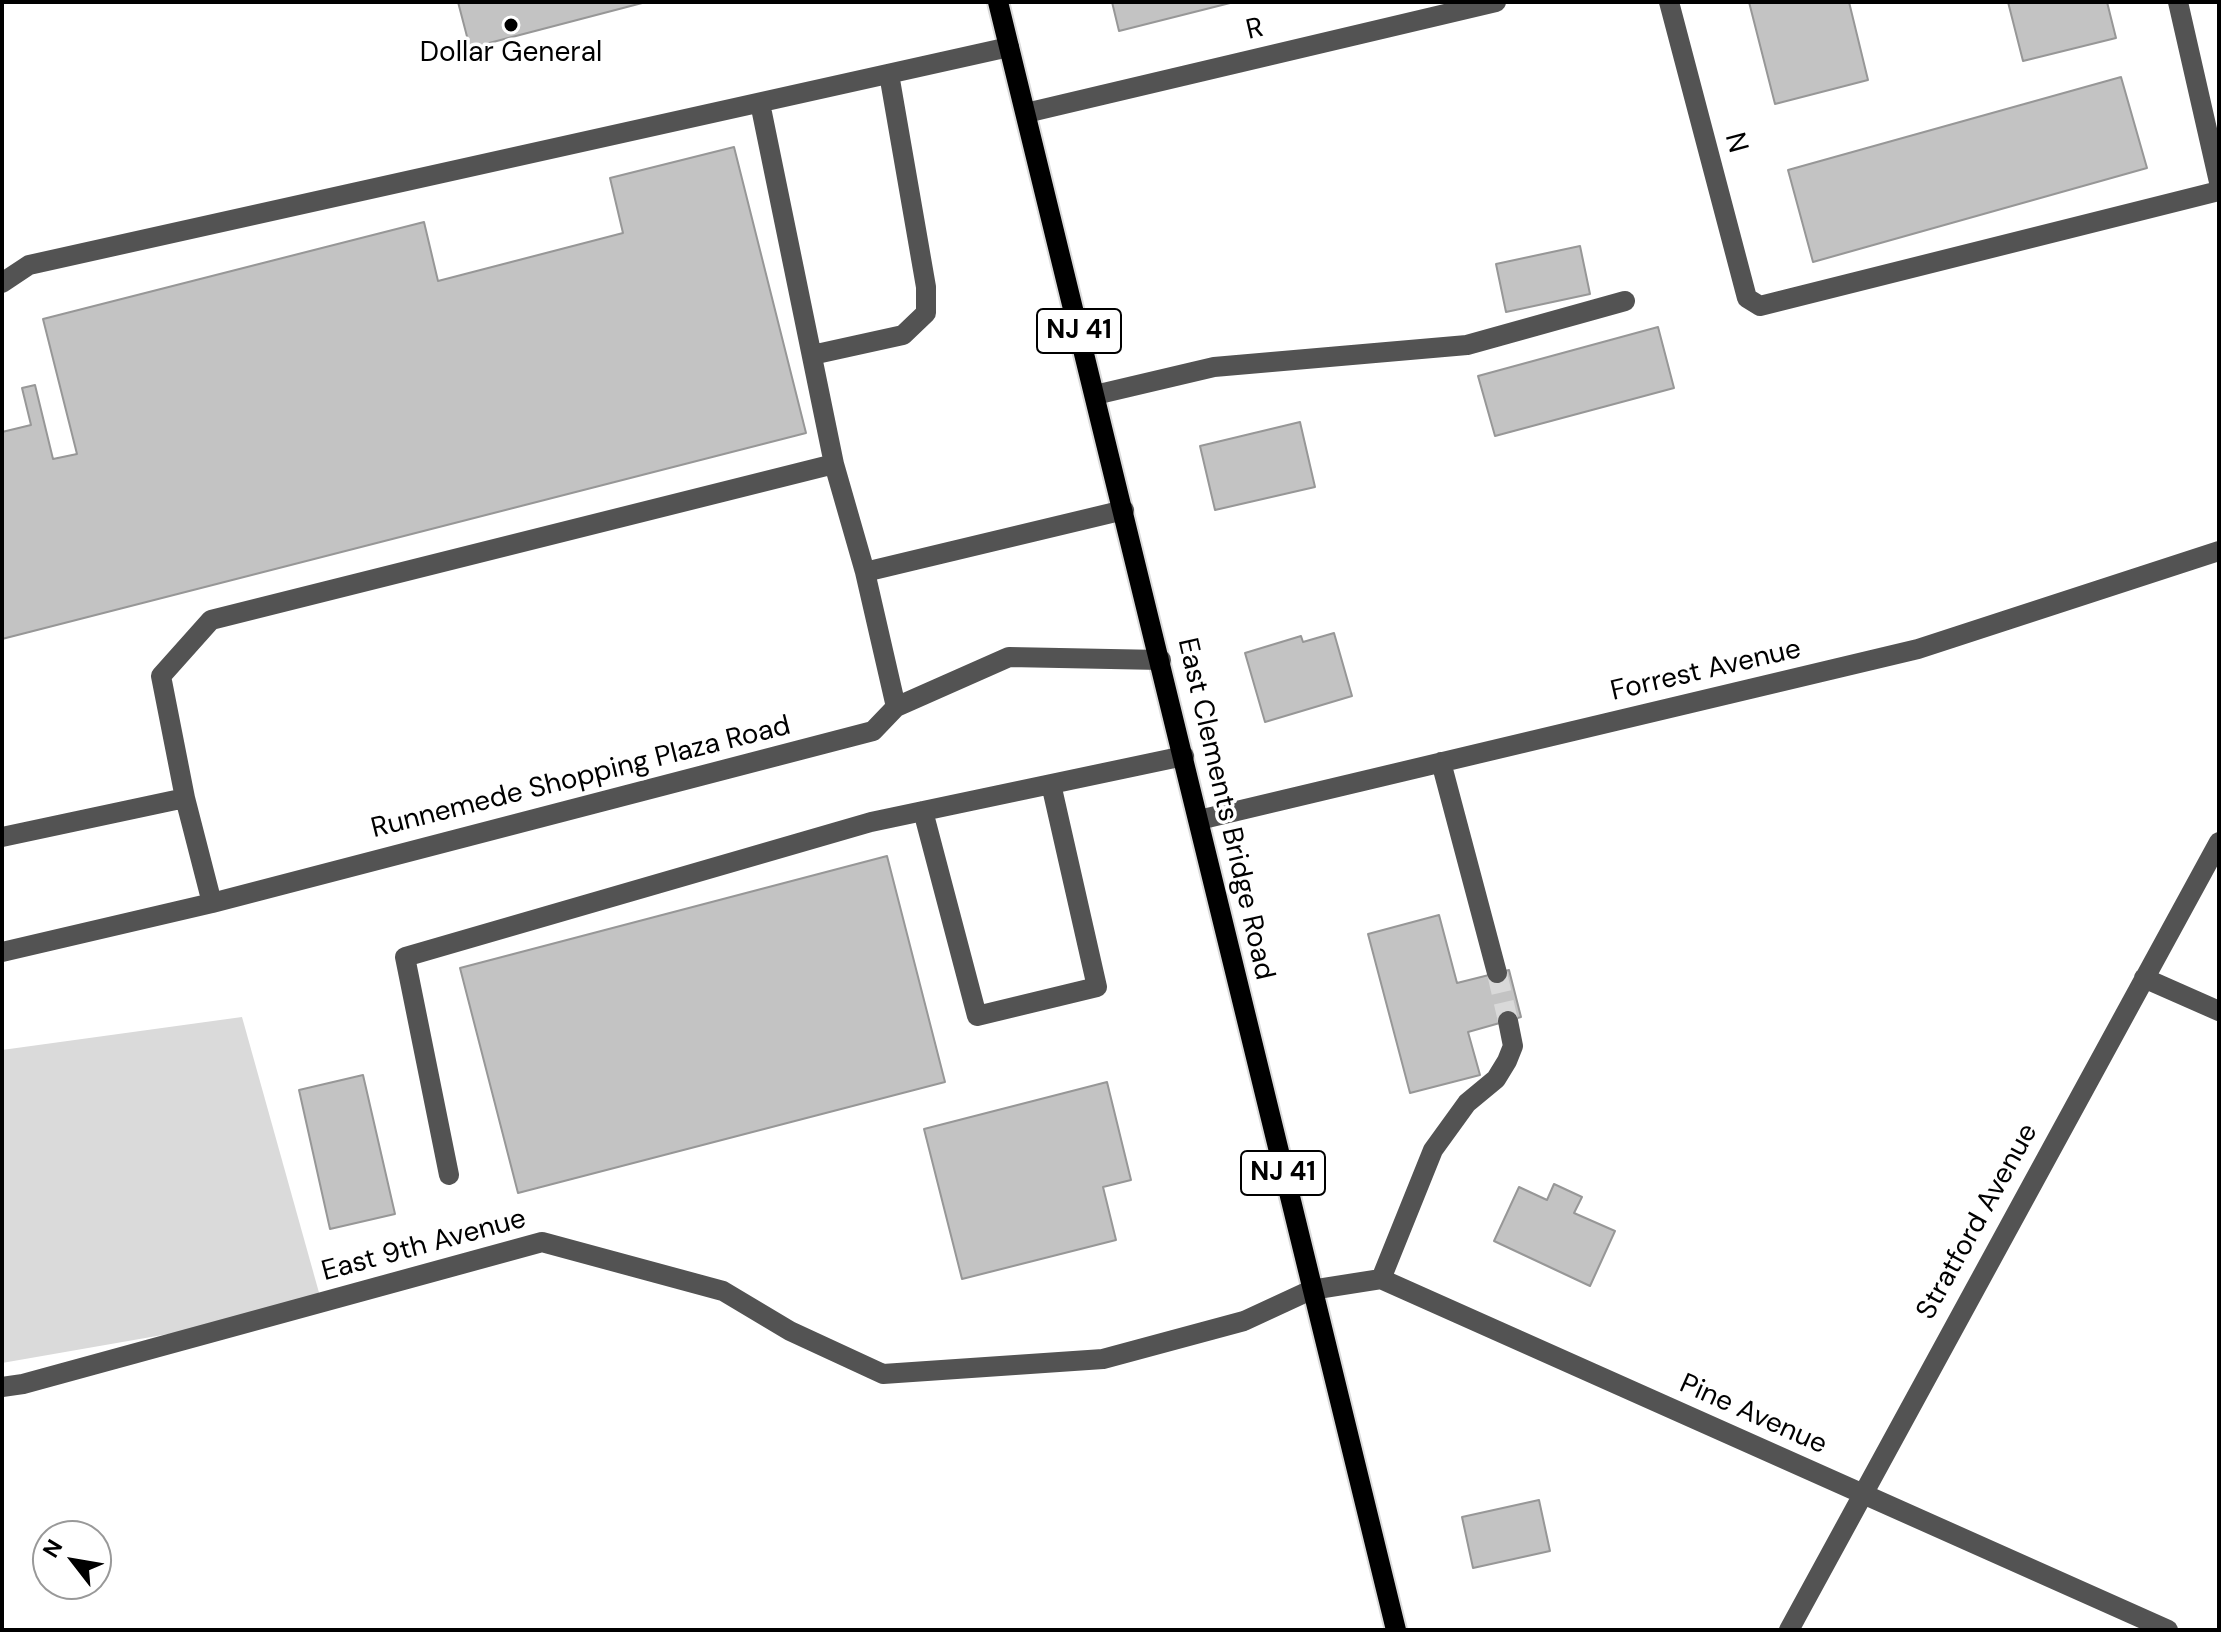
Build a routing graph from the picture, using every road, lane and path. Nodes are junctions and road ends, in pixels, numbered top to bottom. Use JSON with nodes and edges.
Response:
{"nodes":[{"id":1,"x":998,"y":2,"type":"edge"},
{"id":2,"x":1496,"y":2,"type":"edge"},
{"id":3,"x":1669,"y":2,"type":"edge"},
{"id":4,"x":2178,"y":2,"type":"edge"},
{"id":5,"x":1009,"y":47,"type":"junction"},
{"id":6,"x":889,"y":74,"type":"junction"},
{"id":7,"x":760,"y":103,"type":"junction"},
{"id":8,"x":1026,"y":113,"type":"junction"},
{"id":9,"x":2219,"y":182,"type":"edge"},
{"id":10,"x":2219,"y":191,"type":"edge"},
{"id":11,"x":2,"y":283,"type":"edge"},
{"id":12,"x":1625,"y":301,"type":"dead end"},
{"id":13,"x":812,"y":355,"type":"junction"},
{"id":14,"x":1095,"y":395,"type":"junction"},
{"id":15,"x":834,"y":464,"type":"junction"},
{"id":16,"x":1124,"y":510,"type":"junction"},
{"id":17,"x":2219,"y":551,"type":"edge"},
{"id":18,"x":865,"y":572,"type":"junction"},
{"id":19,"x":1161,"y":660,"type":"junction"},
{"id":20,"x":896,"y":707,"type":"junction"},
{"id":21,"x":1184,"y":756,"type":"junction"},
{"id":22,"x":1441,"y":762,"type":"junction"},
{"id":23,"x":1051,"y":784,"type":"junction"},
{"id":24,"x":185,"y":798,"type":"junction"},
{"id":25,"x":923,"y":811,"type":"junction"},
{"id":26,"x":1199,"y":820,"type":"junction"},
{"id":27,"x":2,"y":837,"type":"edge"},
{"id":28,"x":2219,"y":842,"type":"edge"},
{"id":29,"x":212,"y":903,"type":"junction"},
{"id":30,"x":2,"y":952,"type":"edge"},
{"id":31,"x":1497,"y":973,"type":"tunnel mouth"},
{"id":32,"x":2144,"y":978,"type":"junction"},
{"id":33,"x":2219,"y":1011,"type":"edge"},
{"id":34,"x":1508,"y":1021,"type":"tunnel mouth"},
{"id":35,"x":449,"y":1175,"type":"dead end"},
{"id":36,"x":1381,"y":1279,"type":"junction"},
{"id":37,"x":1311,"y":1290,"type":"junction"},
{"id":38,"x":2,"y":1387,"type":"edge"},
{"id":39,"x":1861,"y":1494,"type":"junction"},
{"id":40,"x":1396,"y":1630,"type":"edge"},
{"id":41,"x":1789,"y":1630,"type":"edge"},
{"id":42,"x":2168,"y":1630,"type":"edge"}],
"edges":[{"from":1,"to":5,"type":"main road","name":"East Clements Bridge Road","number":"NJ 41"},
{"from":2,"to":8,"type":"street","name":"R"},
{"from":3,"to":10,"type":"street","name":"N"},
{"from":4,"to":9,"type":"street"},
{"from":5,"to":6,"type":"street"},
{"from":5,"to":8,"type":"main road","name":"East Clements Bridge Road","number":"NJ 41"},
{"from":6,"to":7,"type":"street"},
{"from":6,"to":13,"type":"street"},
{"from":7,"to":11,"type":"street"},
{"from":7,"to":13,"type":"street"},
{"from":8,"to":14,"type":"main road","name":"East Clements Bridge Road","number":"NJ 41"},
{"from":12,"to":14,"type":"street"},
{"from":13,"to":15,"type":"street"},
{"from":14,"to":16,"type":"main road","name":"East Clements Bridge Road","number":"NJ 41"},
{"from":15,"to":18,"type":"street"},
{"from":15,"to":24,"type":"street"},
{"from":16,"to":18,"type":"street"},
{"from":16,"to":19,"type":"main road","name":"East Clements Bridge Road","number":"NJ 41"},
{"from":17,"to":22,"type":"street","name":"Forrest Avenue"},
{"from":18,"to":20,"type":"street"},
{"from":19,"to":20,"type":"street","name":"Runnemede Shopping Plaza Road"},
{"from":19,"to":21,"type":"main road","name":"East Clements Bridge Road","number":"NJ 41"},
{"from":20,"to":29,"type":"street","name":"Runnemede Shopping Plaza Road"},
{"from":21,"to":23,"type":"street"},
{"from":21,"to":26,"type":"main road","name":"East Clements Bridge Road","number":"NJ 41"},
{"from":22,"to":26,"type":"street","name":"Forrest Avenue"},
{"from":22,"to":31,"type":"street"},
{"from":23,"to":25,"type":"street"},
{"from":23,"to":25,"type":"street"},
{"from":24,"to":27,"type":"street"},
{"from":24,"to":29,"type":"street"},
{"from":25,"to":35,"type":"street"},
{"from":26,"to":37,"type":"main road","name":"East Clements Bridge Road","number":"NJ 41"},
{"from":28,"to":32,"type":"street","name":"Stratford Avenue"},
{"from":29,"to":30,"type":"street","name":"Runnemede Shopping Plaza Road"},
{"from":32,"to":33,"type":"street"},
{"from":32,"to":39,"type":"street","name":"Stratford Avenue"},
{"from":34,"to":36,"type":"street"},
{"from":36,"to":37,"type":"street"},
{"from":36,"to":39,"type":"street","name":"Pine Avenue"},
{"from":37,"to":38,"type":"street","name":"East 9th Avenue"},
{"from":37,"to":40,"type":"main road","name":"East Clements Bridge Road","number":"NJ 41"},
{"from":39,"to":41,"type":"street","name":"Stratford Avenue"},
{"from":39,"to":42,"type":"street","name":"Pine Avenue"}]}
